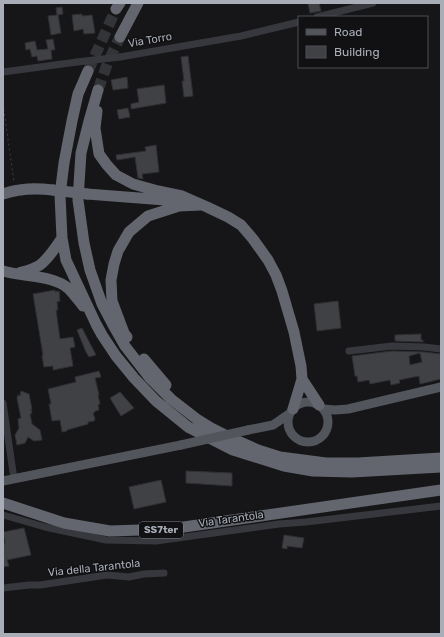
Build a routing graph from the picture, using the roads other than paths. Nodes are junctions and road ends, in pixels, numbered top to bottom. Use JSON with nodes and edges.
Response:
{"nodes":[{"id":1,"x":138,"y":3,"type":"edge"},
{"id":2,"x":373,"y":3,"type":"edge"},
{"id":3,"x":321,"y":16,"type":"edge"},
{"id":4,"x":298,"y":22,"type":"edge"},
{"id":5,"x":120,"y":37,"type":"tunnel mouth"},
{"id":6,"x":88,"y":71,"type":"tunnel mouth"},
{"id":7,"x":3,"y":72,"type":"edge"},
{"id":8,"x":3,"y":194,"type":"edge"},
{"id":9,"x":202,"y":205,"type":"junction"},
{"id":10,"x":62,"y":238,"type":"junction"},
{"id":11,"x":3,"y":271,"type":"edge"},
{"id":12,"x":14,"y":274,"type":"junction"},
{"id":13,"x":96,"y":324,"type":"junction"},
{"id":14,"x":441,"y":349,"type":"edge"},
{"id":15,"x":349,"y":351,"type":"dead end"},
{"id":16,"x":302,"y":379,"type":"junction"},
{"id":17,"x":441,"y":387,"type":"edge"},
{"id":18,"x":3,"y":403,"type":"edge"},
{"id":19,"x":321,"y":407,"type":"junction"},
{"id":20,"x":348,"y":409,"type":"junction"},
{"id":21,"x":291,"y":412,"type":"junction"},
{"id":22,"x":198,"y":420,"type":"junction"},
{"id":23,"x":329,"y":423,"type":"junction"},
{"id":24,"x":273,"y":425,"type":"junction"},
{"id":25,"x":290,"y":431,"type":"junction"},
{"id":26,"x":441,"y":458,"type":"edge"},
{"id":27,"x":441,"y":467,"type":"edge"},
{"id":28,"x":14,"y":479,"type":"junction"},
{"id":29,"x":3,"y":481,"type":"edge"},
{"id":30,"x":441,"y":490,"type":"edge"},
{"id":31,"x":3,"y":503,"type":"edge"},
{"id":32,"x":441,"y":506,"type":"edge"},
{"id":33,"x":3,"y":515,"type":"edge"},
{"id":34,"x":164,"y":572,"type":"dead end"},
{"id":35,"x":3,"y":588,"type":"edge"}],
"edges":[{"from":1,"to":5,"type":"highway"},
{"from":2,"to":3,"type":"street"},
{"from":4,"to":7,"type":"street","name":"Via Torro","bridge":true},
{"from":6,"to":10,"type":"highway"},
{"from":8,"to":9,"type":"highway","bridge":true},
{"from":9,"to":16,"type":"highway"},
{"from":9,"to":22,"type":"highway"},
{"from":9,"to":22,"type":"highway"},
{"from":10,"to":12,"type":"highway"},
{"from":10,"to":13,"type":"highway"},
{"from":11,"to":12,"type":"highway"},
{"from":12,"to":13,"type":"highway"},
{"from":13,"to":27,"type":"highway"},
{"from":14,"to":15,"type":"street"},
{"from":16,"to":19,"type":"highway"},
{"from":16,"to":21,"type":"highway"},
{"from":17,"to":20,"type":"main road"},
{"from":18,"to":28,"type":"street"},
{"from":19,"to":20,"type":"main road"},
{"from":19,"to":21,"type":"main road"},
{"from":19,"to":23,"type":"main road"},
{"from":20,"to":23,"type":"main road"},
{"from":21,"to":24,"type":"main road"},
{"from":21,"to":25,"type":"main road"},
{"from":22,"to":26,"type":"highway"},
{"from":23,"to":25,"type":"main road"},
{"from":24,"to":25,"type":"main road"},
{"from":24,"to":28,"type":"main road","bridge":true},
{"from":28,"to":29,"type":"main road"},
{"from":30,"to":31,"type":"highway","number":"SS7ter"},
{"from":32,"to":33,"type":"street","name":"Via Tarantola"},
{"from":34,"to":35,"type":"street","name":"Via della Tarantola"}]}
